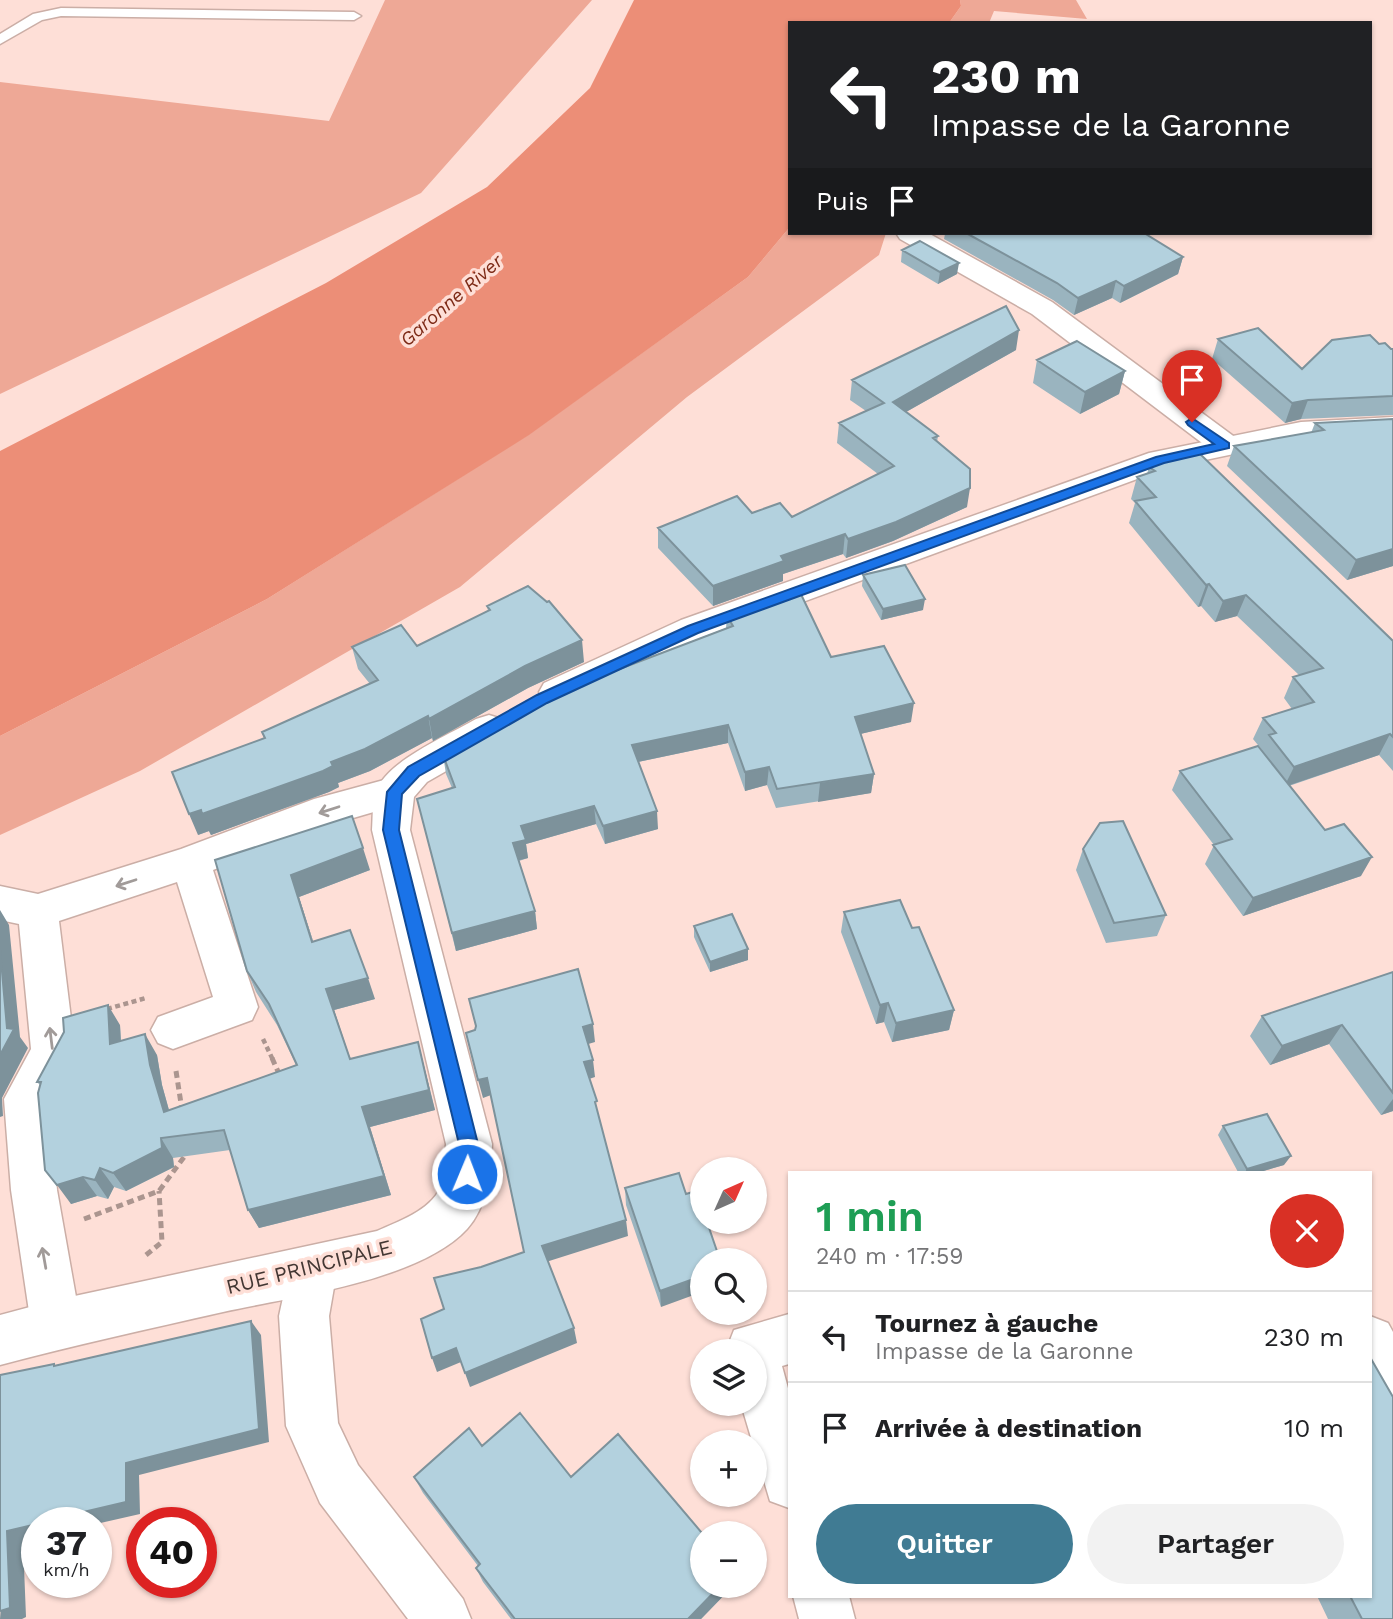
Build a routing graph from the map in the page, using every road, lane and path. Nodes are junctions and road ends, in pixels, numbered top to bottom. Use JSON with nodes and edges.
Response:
{"nodes":[{"id":1,"x":354,"y":16,"type":"dead end"},
{"id":2,"x":0,"y":40,"type":"edge"},
{"id":3,"x":913,"y":235,"type":"edge"},
{"id":4,"x":1393,"y":426,"type":"edge"},
{"id":5,"x":1220,"y":461,"type":"junction"},
{"id":6,"x":395,"y":792,"type":"junction"},
{"id":7,"x":191,"y":862,"type":"junction"},
{"id":8,"x":19,"y":907,"type":"edge"},
{"id":9,"x":237,"y":1007,"type":"junction"},
{"id":10,"x":50,"y":1024,"type":"junction"},
{"id":11,"x":173,"y":1030,"type":"junction"},
{"id":12,"x":286,"y":1089,"type":"edge"},
{"id":13,"x":183,"y":1112,"type":"edge"},
{"id":14,"x":189,"y":1150,"type":"edge"},
{"id":15,"x":40,"y":1236,"type":"junction"},
{"id":16,"x":313,"y":1270,"type":"junction"},
{"id":17,"x":56,"y":1325,"type":"junction"},
{"id":18,"x":788,"y":1339,"type":"edge"},
{"id":19,"x":0,"y":1340,"type":"edge"},
{"id":20,"x":767,"y":1344,"type":"edge"},
{"id":21,"x":1372,"y":1344,"type":"edge"},
{"id":22,"x":1393,"y":1380,"type":"edge"},
{"id":23,"x":767,"y":1403,"type":"edge"},
{"id":24,"x":788,"y":1478,"type":"edge"},
{"id":25,"x":822,"y":1598,"type":"edge"},
{"id":26,"x":443,"y":1619,"type":"edge"},
{"id":27,"x":827,"y":1619,"type":"edge"}],
"edges":[{"from":1,"to":2,"type":"lane"},
{"from":3,"to":5,"type":"street"},
{"from":4,"to":5,"type":"street"},
{"from":5,"to":6,"type":"street"},
{"from":6,"to":7,"type":"street","one_way":true},
{"from":6,"to":16,"type":"street","name":"RUE PRINCIPALE"},
{"from":7,"to":8,"type":"street","one_way":true},
{"from":7,"to":9,"type":"street"},
{"from":8,"to":10,"type":"street"},
{"from":9,"to":11,"type":"street"},
{"from":9,"to":12,"type":"path"},
{"from":10,"to":11,"type":"path"},
{"from":15,"to":10,"type":"street","one_way":true},
{"from":11,"to":13,"type":"path"},
{"from":14,"to":15,"type":"path"},
{"from":17,"to":15,"type":"street","one_way":true},
{"from":16,"to":17,"type":"street","name":"RUE PRINCIPALE"},
{"from":16,"to":26,"type":"street"},
{"from":17,"to":19,"type":"street","name":"RUE PRINCIPALE"},
{"from":18,"to":20,"type":"street"},
{"from":21,"to":22,"type":"street"},
{"from":23,"to":24,"type":"street"},
{"from":25,"to":27,"type":"street"}]}
